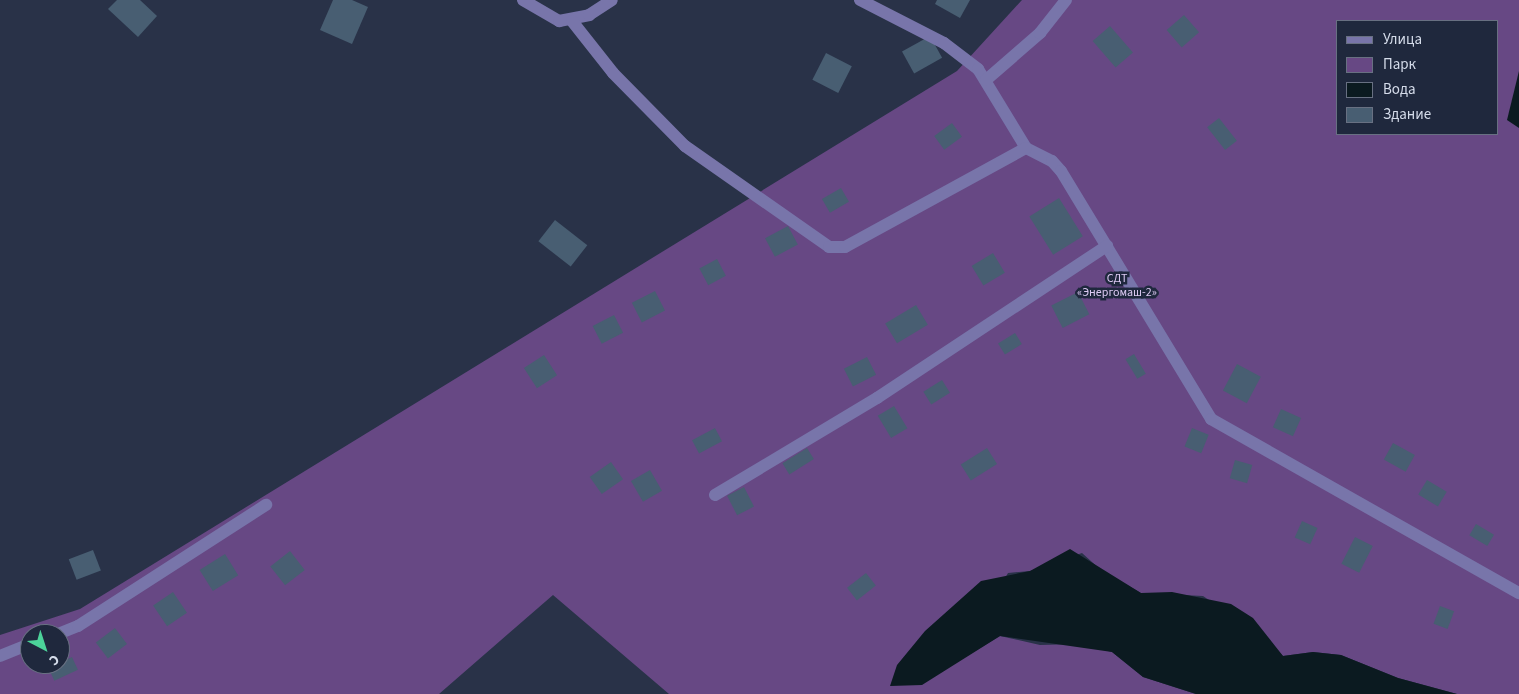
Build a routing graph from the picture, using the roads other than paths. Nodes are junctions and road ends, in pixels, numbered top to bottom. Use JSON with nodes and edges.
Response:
{"nodes":[{"id":1,"x":523,"y":0,"type":"edge"},
{"id":2,"x":612,"y":0,"type":"edge"},
{"id":3,"x":860,"y":0,"type":"edge"},
{"id":4,"x":1066,"y":0,"type":"edge"},
{"id":5,"x":572,"y":21,"type":"junction"},
{"id":6,"x":986,"y":80,"type":"junction"},
{"id":7,"x":1026,"y":148,"type":"junction"},
{"id":8,"x":1107,"y":246,"type":"junction"},
{"id":9,"x":715,"y":495,"type":"dead end"},
{"id":10,"x":266,"y":505,"type":"dead end"},
{"id":11,"x":1519,"y":593,"type":"edge"},
{"id":12,"x":70,"y":629,"type":"edge"},
{"id":13,"x":20,"y":648,"type":"edge"},
{"id":14,"x":0,"y":656,"type":"edge"}],
"edges":[{"from":1,"to":5,"type":"street"},
{"from":2,"to":5,"type":"street"},
{"from":3,"to":6,"type":"street"},
{"from":4,"to":6,"type":"street"},
{"from":5,"to":7,"type":"street"},
{"from":6,"to":7,"type":"street"},
{"from":7,"to":8,"type":"street"},
{"from":8,"to":9,"type":"street"},
{"from":8,"to":11,"type":"street"},
{"from":10,"to":12,"type":"street"},
{"from":13,"to":14,"type":"street"}]}
